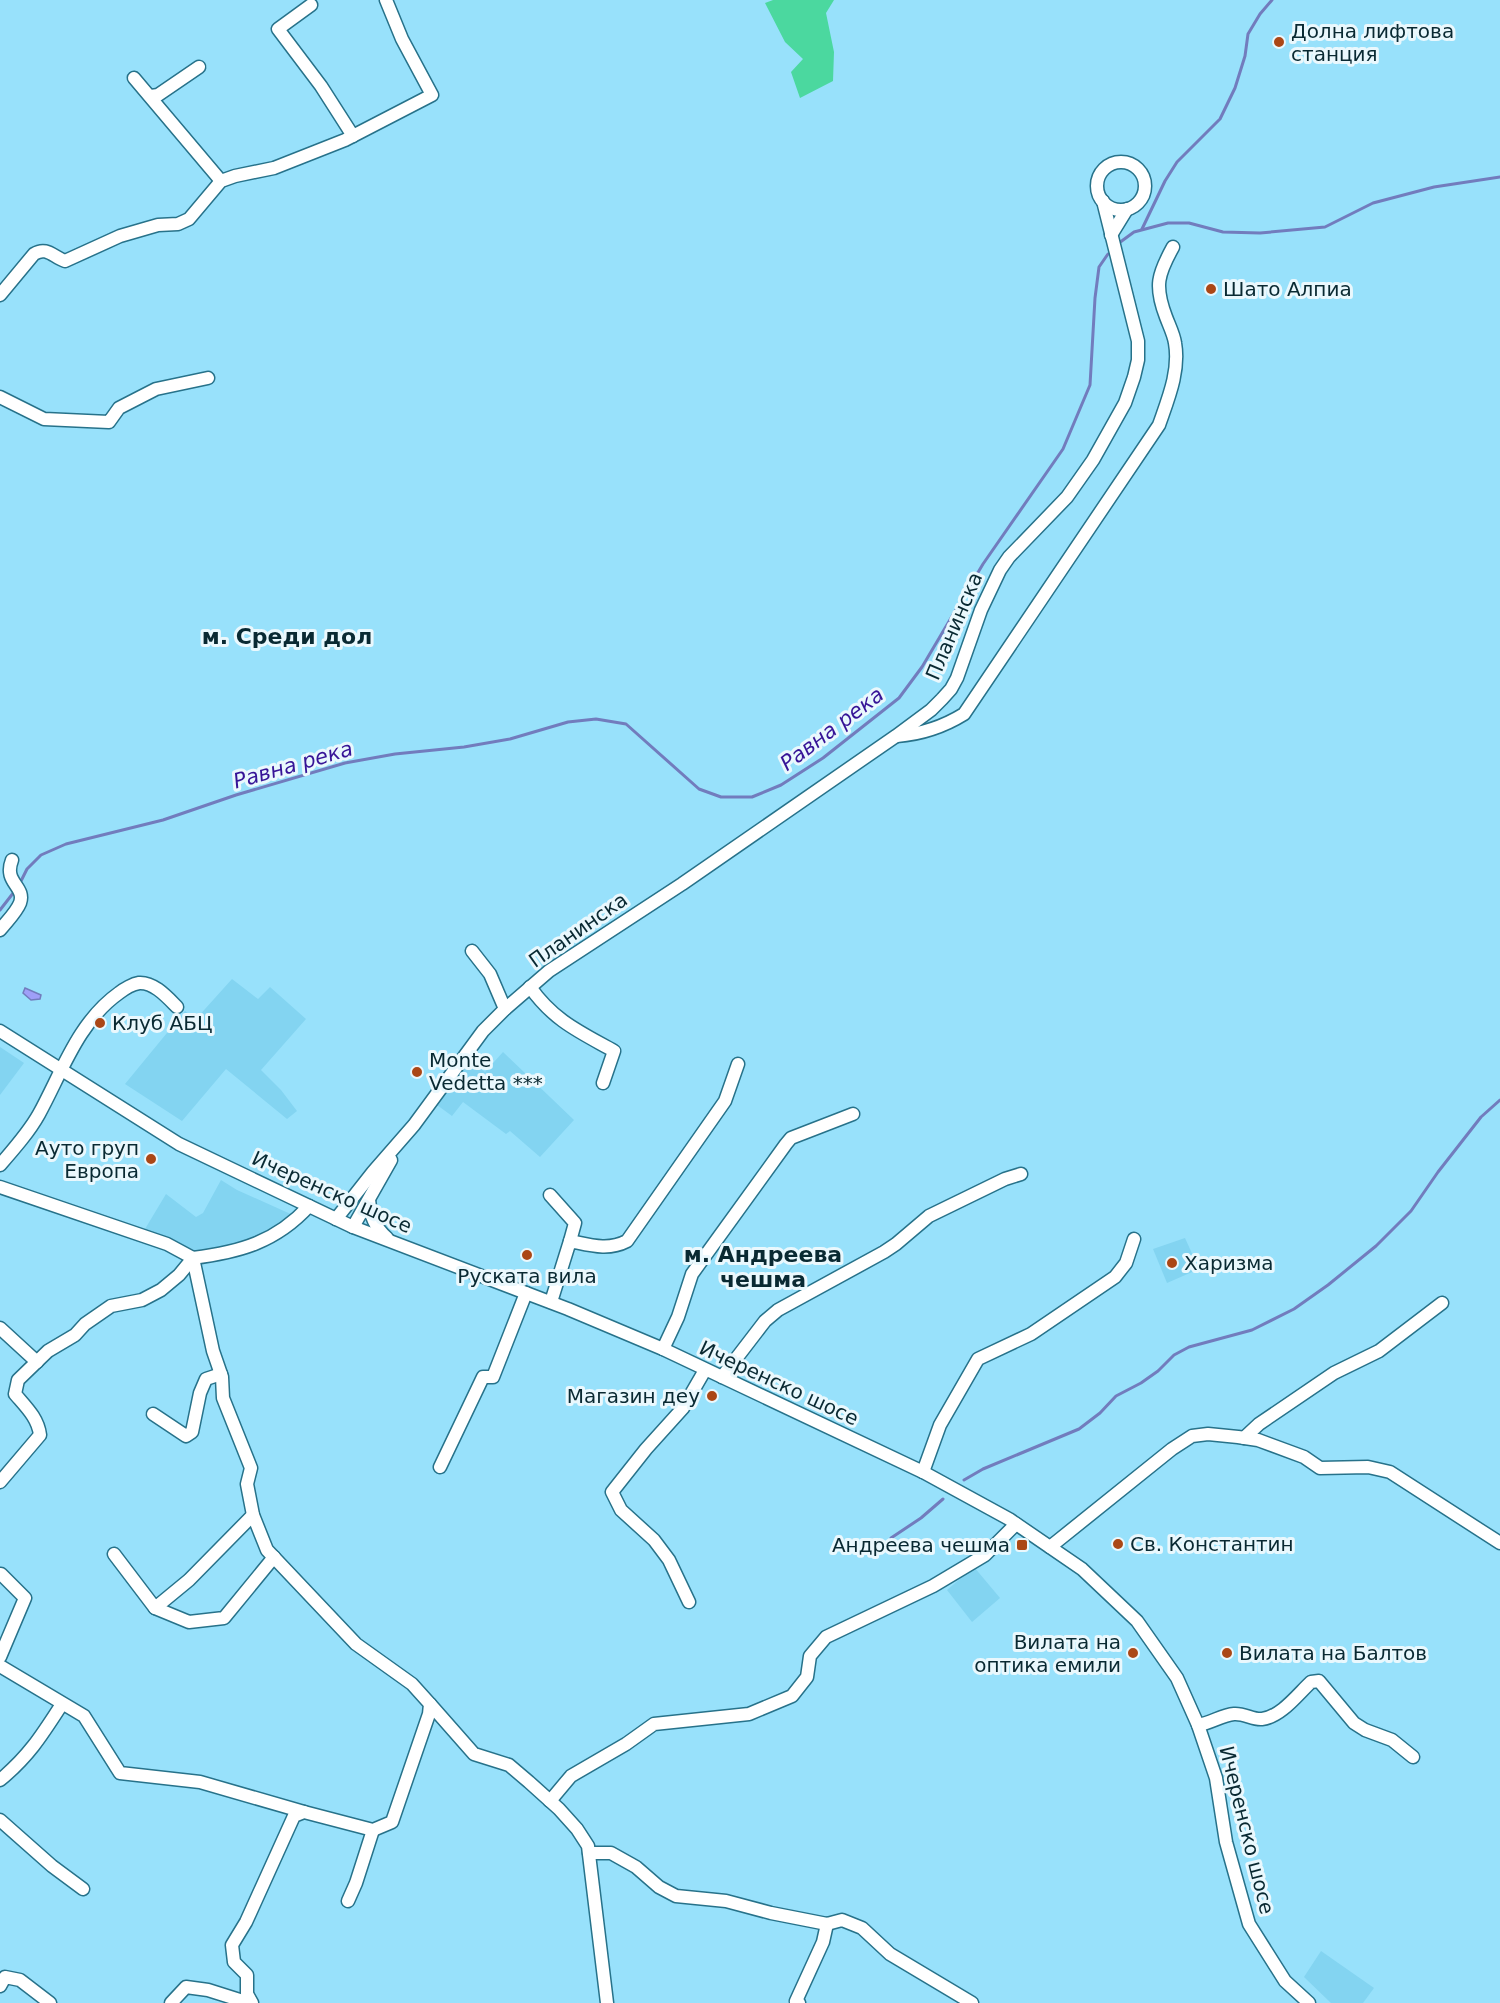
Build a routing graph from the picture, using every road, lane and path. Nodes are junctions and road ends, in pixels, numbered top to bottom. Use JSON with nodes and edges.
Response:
{"nodes":[{"id":1,"x":386,"y":0,"type":"edge"},
{"id":2,"x":312,"y":5,"type":"dead end"},
{"id":3,"x":199,"y":67,"type":"dead end"},
{"id":4,"x":134,"y":78,"type":"dead end"},
{"id":5,"x":151,"y":96,"type":"junction"},
{"id":6,"x":353,"y":136,"type":"junction"},
{"id":7,"x":221,"y":181,"type":"junction"},
{"id":8,"x":1102,"y":201,"type":"junction"},
{"id":9,"x":1127,"y":209,"type":"junction"},
{"id":10,"x":1111,"y":235,"type":"junction"},
{"id":11,"x":1173,"y":247,"type":"dead end"},
{"id":12,"x":0,"y":295,"type":"edge"},
{"id":13,"x":208,"y":378,"type":"dead end"},
{"id":14,"x":0,"y":397,"type":"edge"},
{"id":15,"x":896,"y":736,"type":"junction"},
{"id":16,"x":12,"y":860,"type":"dead end"},
{"id":17,"x":0,"y":930,"type":"edge"},
{"id":18,"x":472,"y":951,"type":"dead end"},
{"id":19,"x":530,"y":987,"type":"junction"},
{"id":20,"x":177,"y":1006,"type":"dead end"},
{"id":21,"x":505,"y":1009,"type":"junction"},
{"id":22,"x":0,"y":1031,"type":"edge"},
{"id":23,"x":738,"y":1064,"type":"dead end"},
{"id":24,"x":61,"y":1071,"type":"junction"},
{"id":25,"x":603,"y":1083,"type":"dead end"},
{"id":26,"x":853,"y":1114,"type":"dead end"},
{"id":27,"x":402,"y":1140,"type":"junction"},
{"id":28,"x":0,"y":1165,"type":"edge"},
{"id":29,"x":1021,"y":1174,"type":"dead end"},
{"id":30,"x":0,"y":1187,"type":"edge"},
{"id":31,"x":550,"y":1195,"type":"dead end"},
{"id":32,"x":369,"y":1200,"type":"junction"},
{"id":33,"x":309,"y":1206,"type":"junction"},
{"id":34,"x":336,"y":1219,"type":"junction"},
{"id":35,"x":353,"y":1227,"type":"junction"},
{"id":36,"x":1134,"y":1239,"type":"dead end"},
{"id":37,"x":390,"y":1241,"type":"junction"},
{"id":38,"x":570,"y":1241,"type":"junction"},
{"id":39,"x":193,"y":1258,"type":"junction"},
{"id":40,"x":526,"y":1293,"type":"junction"},
{"id":41,"x":551,"y":1302,"type":"junction"},
{"id":42,"x":1442,"y":1303,"type":"dead end"},
{"id":43,"x":0,"y":1328,"type":"edge"},
{"id":44,"x":663,"y":1350,"type":"junction"},
{"id":45,"x":37,"y":1362,"type":"junction"},
{"id":46,"x":705,"y":1370,"type":"junction"},
{"id":47,"x":221,"y":1374,"type":"junction"},
{"id":48,"x":722,"y":1377,"type":"junction"},
{"id":49,"x":153,"y":1414,"type":"dead end"},
{"id":50,"x":1244,"y":1438,"type":"junction"},
{"id":51,"x":440,"y":1467,"type":"dead end"},
{"id":52,"x":923,"y":1472,"type":"junction"},
{"id":53,"x":0,"y":1482,"type":"edge"},
{"id":54,"x":254,"y":1515,"type":"junction"},
{"id":55,"x":1016,"y":1524,"type":"junction"},
{"id":56,"x":1500,"y":1543,"type":"edge"},
{"id":57,"x":1050,"y":1547,"type":"junction"},
{"id":58,"x":114,"y":1554,"type":"dead end"},
{"id":59,"x":274,"y":1557,"type":"junction"},
{"id":60,"x":1,"y":1574,"type":"edge"},
{"id":61,"x":689,"y":1602,"type":"dead end"},
{"id":62,"x":155,"y":1608,"type":"junction"},
{"id":63,"x":0,"y":1657,"type":"edge"},
{"id":64,"x":0,"y":1666,"type":"edge"},
{"id":65,"x":62,"y":1704,"type":"junction"},
{"id":66,"x":430,"y":1704,"type":"junction"},
{"id":67,"x":1198,"y":1725,"type":"junction"},
{"id":68,"x":1413,"y":1757,"type":"dead end"},
{"id":69,"x":0,"y":1780,"type":"edge"},
{"id":70,"x":550,"y":1801,"type":"junction"},
{"id":71,"x":304,"y":1812,"type":"junction"},
{"id":72,"x":0,"y":1820,"type":"edge"},
{"id":73,"x":373,"y":1830,"type":"junction"},
{"id":74,"x":589,"y":1853,"type":"junction"},
{"id":75,"x":83,"y":1889,"type":"dead end"},
{"id":76,"x":348,"y":1901,"type":"dead end"},
{"id":77,"x":826,"y":1924,"type":"junction"},
{"id":78,"x":0,"y":1986,"type":"edge"},
{"id":79,"x":50,"y":2003,"type":"edge"},
{"id":80,"x":171,"y":2003,"type":"edge"},
{"id":81,"x":250,"y":2003,"type":"edge"},
{"id":82,"x":607,"y":2003,"type":"edge"},
{"id":83,"x":799,"y":2003,"type":"edge"},
{"id":84,"x":972,"y":2003,"type":"edge"},
{"id":85,"x":1309,"y":2003,"type":"edge"}],
"edges":[{"from":1,"to":6,"type":"street"},
{"from":2,"to":6,"type":"street"},
{"from":3,"to":5,"type":"street"},
{"from":4,"to":5,"type":"street"},
{"from":5,"to":7,"type":"street"},
{"from":6,"to":7,"type":"street"},
{"from":7,"to":12,"type":"street"},
{"from":8,"to":9,"type":"street"},
{"from":8,"to":9,"type":"street"},
{"from":8,"to":10,"type":"street","name":"Планинска"},
{"from":9,"to":10,"type":"street"},
{"from":10,"to":15,"type":"street","name":"Планинска"},
{"from":11,"to":15,"type":"street"},
{"from":13,"to":14,"type":"street"},
{"from":15,"to":19,"type":"street","name":"Планинска"},
{"from":16,"to":17,"type":"street"},
{"from":18,"to":21,"type":"street"},
{"from":19,"to":21,"type":"street","name":"Планинска"},
{"from":19,"to":25,"type":"street"},
{"from":20,"to":24,"type":"street"},
{"from":21,"to":27,"type":"street","name":"Планинска"},
{"from":22,"to":24,"type":"street","name":"Ичеренско шосе"},
{"from":23,"to":38,"type":"street"},
{"from":24,"to":28,"type":"street"},
{"from":24,"to":33,"type":"street","name":"Ичеренско шосе"},
{"from":26,"to":44,"type":"street"},
{"from":27,"to":32,"type":"street"},
{"from":27,"to":34,"type":"street"},
{"from":29,"to":48,"type":"street"},
{"from":30,"to":39,"type":"street"},
{"from":31,"to":38,"type":"street"},
{"from":32,"to":35,"type":"street"},
{"from":32,"to":37,"type":"street"},
{"from":33,"to":34,"type":"street","name":"Ичеренско шосе"},
{"from":33,"to":39,"type":"street"},
{"from":34,"to":35,"type":"street","name":"Ичеренско шосе"},
{"from":35,"to":37,"type":"street","name":"Ичеренско шосе"},
{"from":36,"to":52,"type":"street"},
{"from":37,"to":40,"type":"street","name":"Ичеренско шосе"},
{"from":38,"to":41,"type":"street"},
{"from":39,"to":45,"type":"street"},
{"from":39,"to":47,"type":"street"},
{"from":40,"to":41,"type":"street","name":"Ичеренско шосе"},
{"from":40,"to":51,"type":"street"},
{"from":41,"to":44,"type":"street","name":"Ичеренско шосе"},
{"from":42,"to":50,"type":"street"},
{"from":43,"to":45,"type":"street"},
{"from":44,"to":46,"type":"street","name":"Ичеренско шосе"},
{"from":45,"to":53,"type":"street"},
{"from":46,"to":48,"type":"street","name":"Ичеренско шосе"},
{"from":46,"to":61,"type":"street"},
{"from":47,"to":49,"type":"street"},
{"from":47,"to":54,"type":"street"},
{"from":48,"to":52,"type":"street","name":"Ичеренско шосе"},
{"from":50,"to":56,"type":"street"},
{"from":50,"to":57,"type":"street"},
{"from":52,"to":55,"type":"street","name":"Ичеренско шосе"},
{"from":54,"to":59,"type":"street"},
{"from":54,"to":62,"type":"street"},
{"from":55,"to":57,"type":"street","name":"Ичеренско шосе"},
{"from":55,"to":70,"type":"street"},
{"from":57,"to":67,"type":"street","name":"Ичеренско шосе"},
{"from":58,"to":62,"type":"street"},
{"from":59,"to":62,"type":"street"},
{"from":59,"to":66,"type":"street"},
{"from":60,"to":63,"type":"street"},
{"from":64,"to":65,"type":"street"},
{"from":65,"to":69,"type":"street"},
{"from":65,"to":71,"type":"street"},
{"from":66,"to":70,"type":"street"},
{"from":66,"to":73,"type":"street"},
{"from":67,"to":68,"type":"street"},
{"from":67,"to":85,"type":"street","name":"Ичеренско шосе"},
{"from":70,"to":74,"type":"street"},
{"from":71,"to":73,"type":"street"},
{"from":71,"to":81,"type":"street"},
{"from":72,"to":75,"type":"street"},
{"from":73,"to":76,"type":"street"},
{"from":74,"to":77,"type":"street"},
{"from":74,"to":82,"type":"street"},
{"from":77,"to":83,"type":"street"},
{"from":77,"to":84,"type":"street"},
{"from":78,"to":79,"type":"street"},
{"from":80,"to":81,"type":"street"}]}
